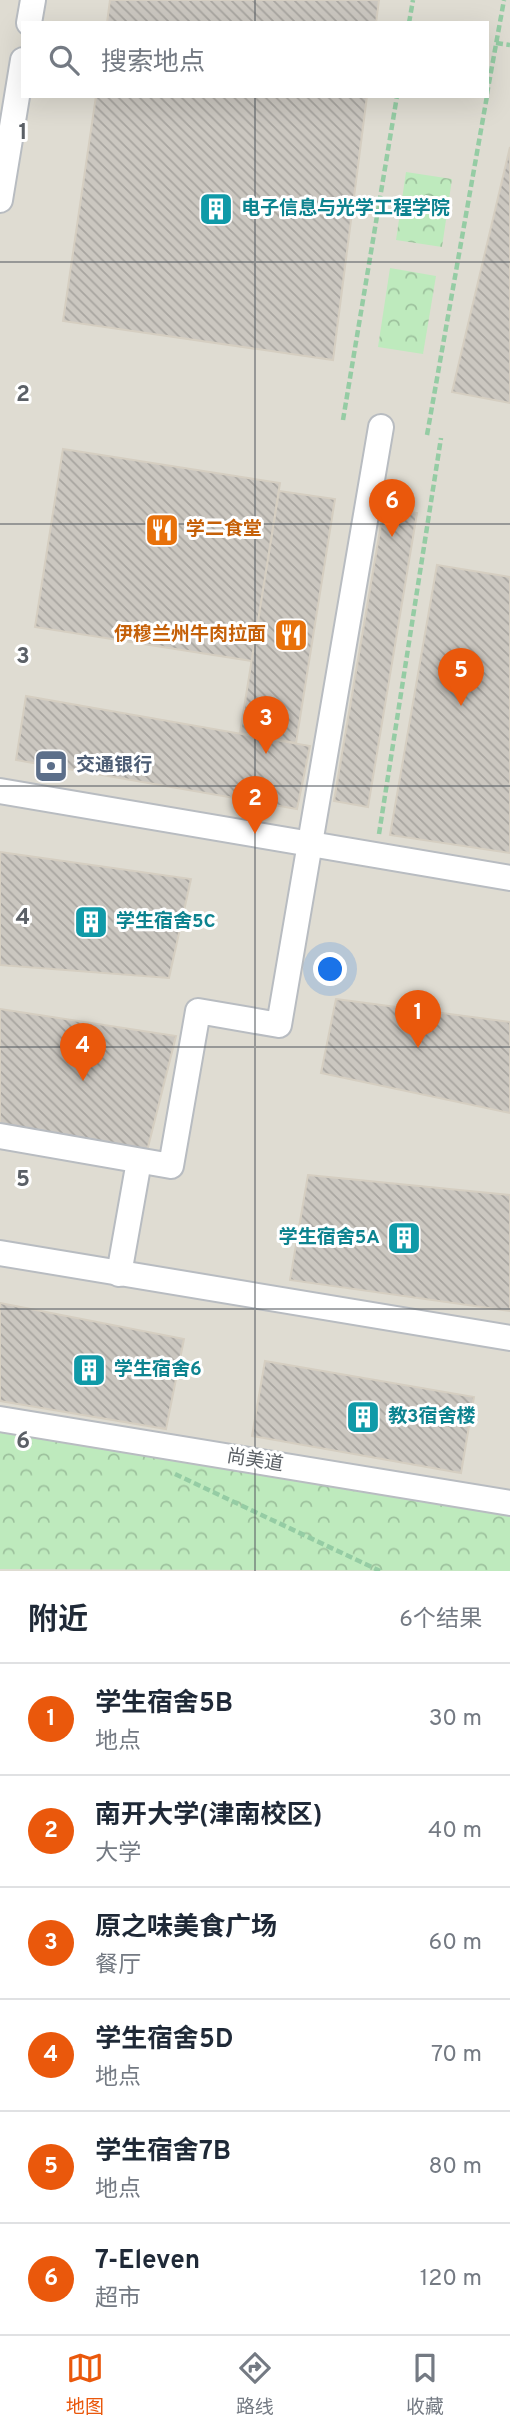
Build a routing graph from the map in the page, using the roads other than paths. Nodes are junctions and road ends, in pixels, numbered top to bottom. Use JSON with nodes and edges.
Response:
{"nodes":[{"id":1,"x":33,"y":0,"type":"edge"},
{"id":2,"x":29,"y":21,"type":"edge"},
{"id":3,"x":21,"y":73,"type":"edge"},
{"id":4,"x":0,"y":200,"type":"edge"},
{"id":5,"x":381,"y":427,"type":"dead end"},
{"id":6,"x":0,"y":791,"type":"edge"},
{"id":7,"x":311,"y":844,"type":"junction"},
{"id":8,"x":510,"y":878,"type":"edge"},
{"id":9,"x":0,"y":1136,"type":"edge"},
{"id":10,"x":139,"y":1161,"type":"junction"},
{"id":11,"x":0,"y":1253,"type":"edge"},
{"id":12,"x":119,"y":1274,"type":"junction"},
{"id":13,"x":510,"y":1338,"type":"edge"},
{"id":14,"x":0,"y":1419,"type":"edge"},
{"id":15,"x":510,"y":1503,"type":"edge"}],
"edges":[{"from":1,"to":2,"type":"street"},
{"from":3,"to":4,"type":"street"},
{"from":5,"to":7,"type":"street"},
{"from":6,"to":7,"type":"street"},
{"from":7,"to":8,"type":"street"},
{"from":7,"to":10,"type":"street"},
{"from":9,"to":10,"type":"street"},
{"from":10,"to":12,"type":"street"},
{"from":11,"to":12,"type":"street"},
{"from":12,"to":13,"type":"street"},
{"from":14,"to":15,"type":"street","name":"尚美道"}]}
